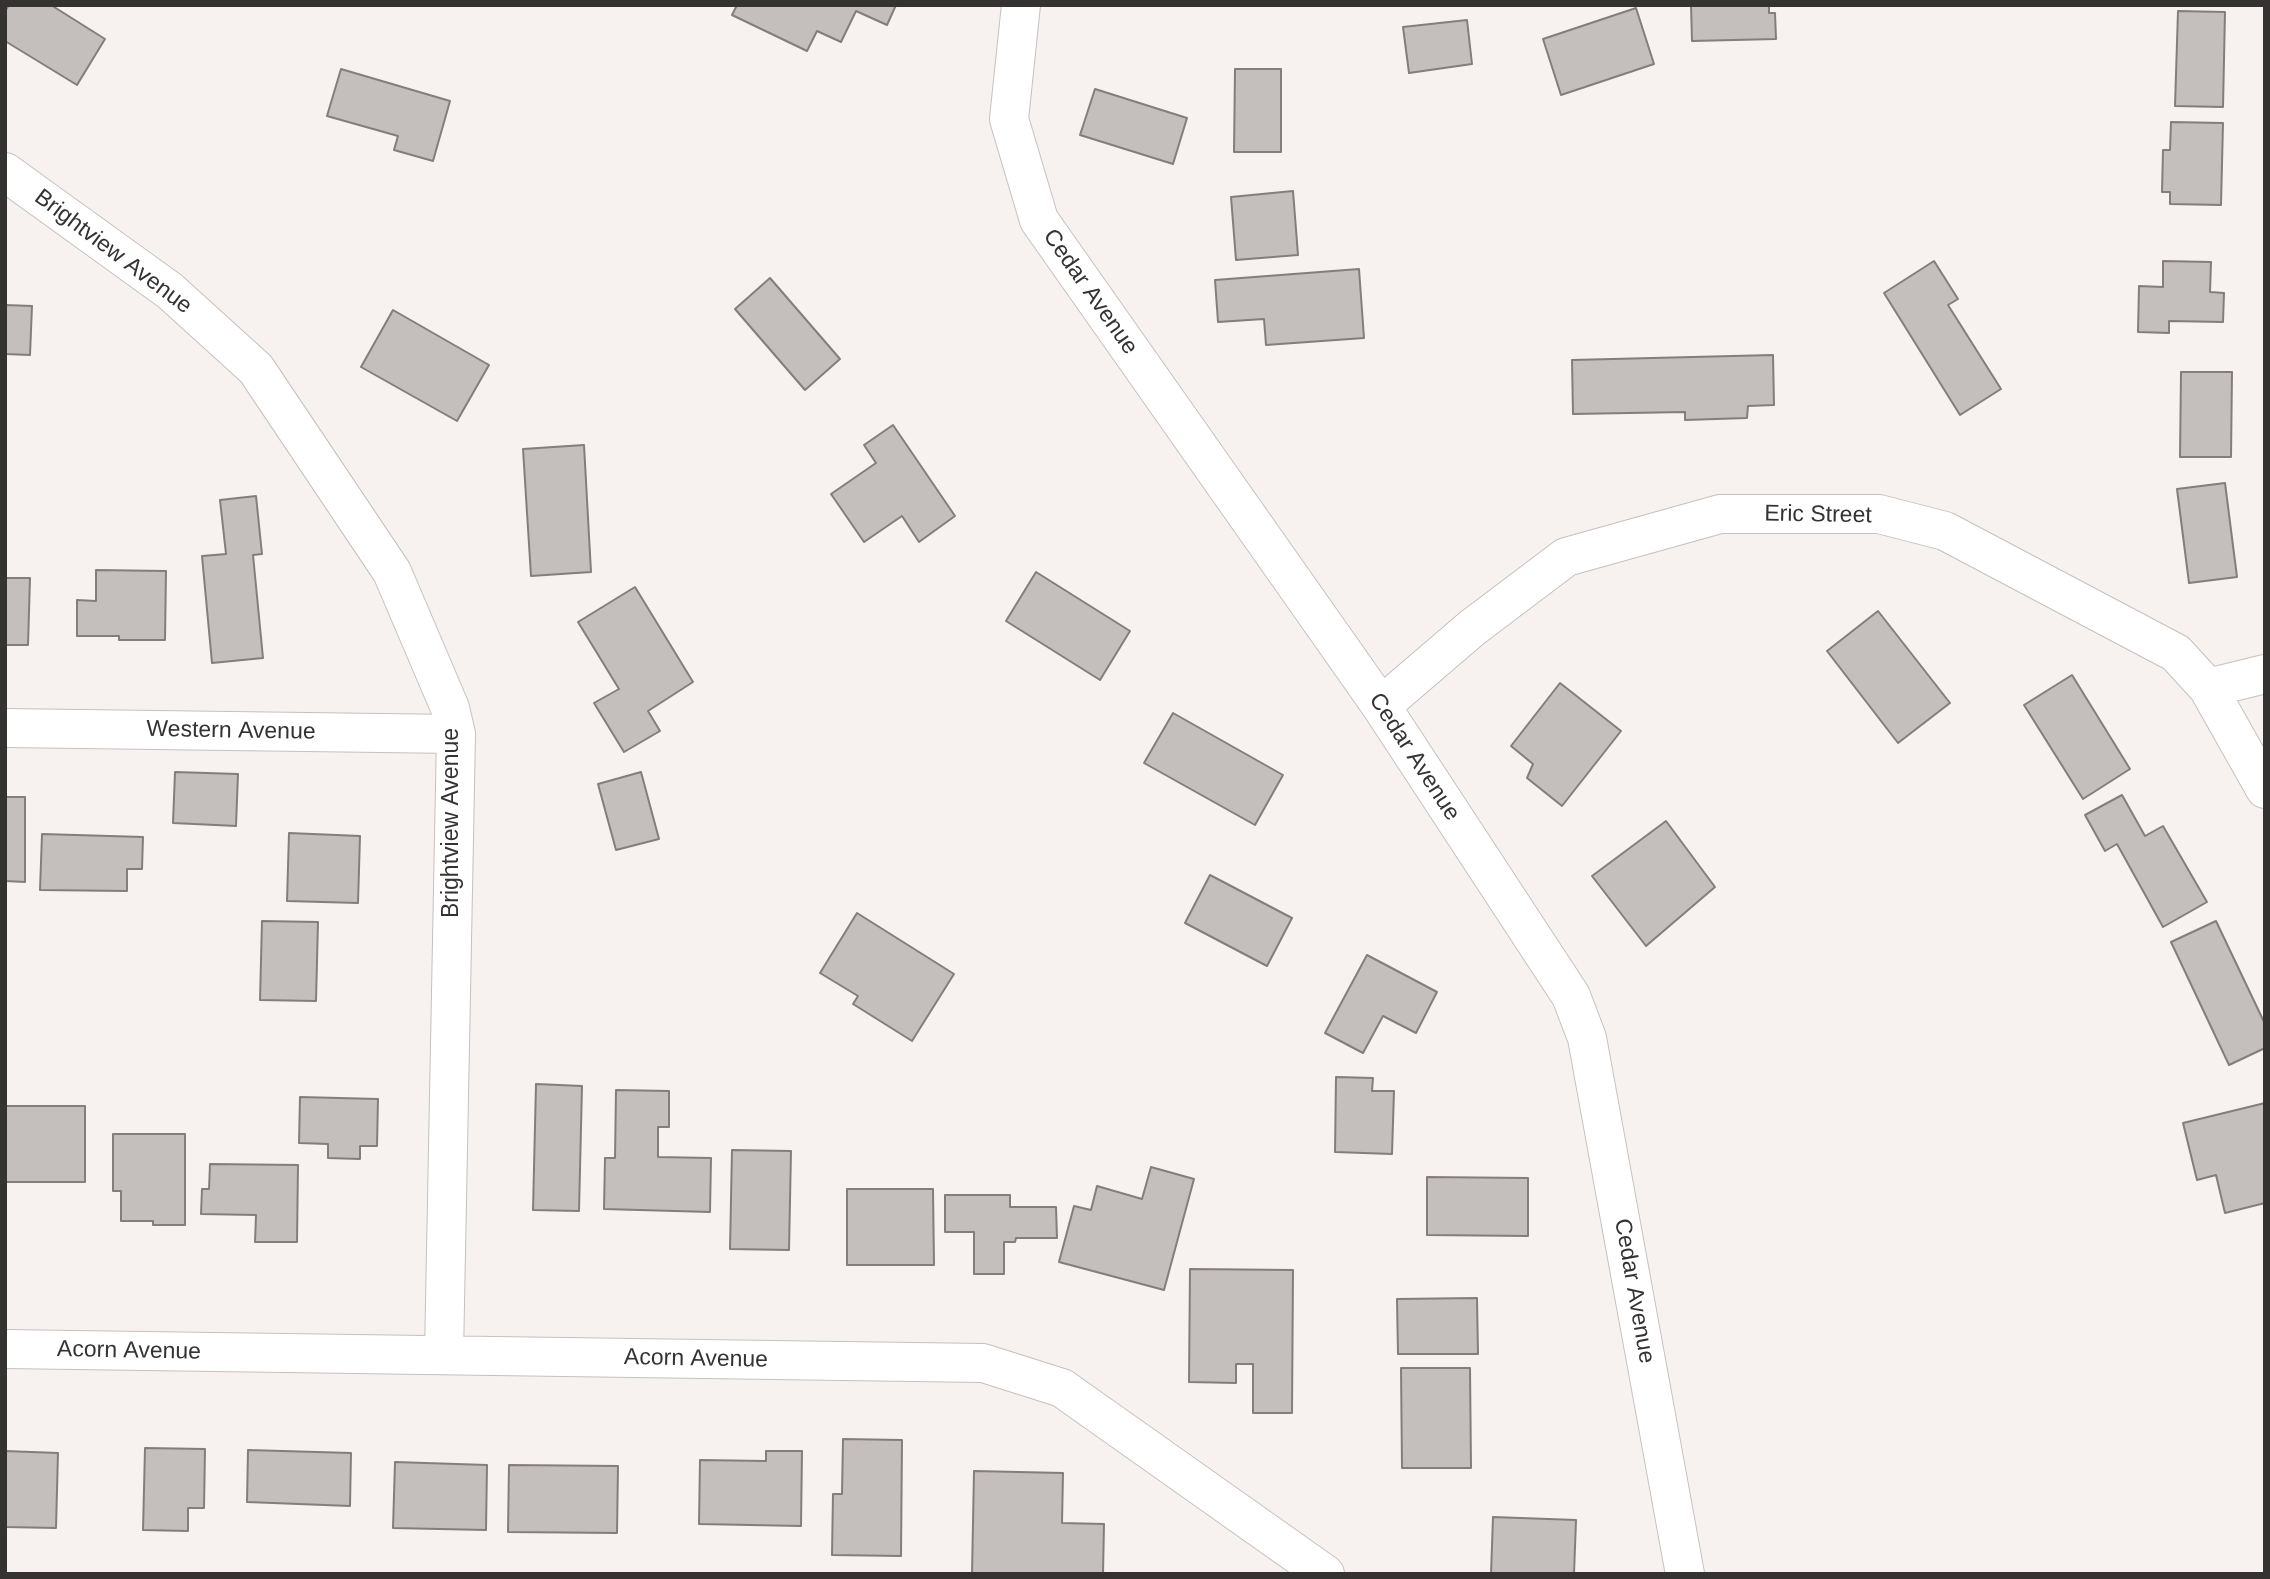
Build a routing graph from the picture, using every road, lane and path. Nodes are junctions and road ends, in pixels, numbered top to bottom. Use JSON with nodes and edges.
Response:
{"nodes":[{"id":1,"x":1021,"y":5,"type":"edge"},
{"id":2,"x":5,"y":172,"type":"edge"},
{"id":3,"x":2265,"y":674,"type":"edge"},
{"id":4,"x":2208,"y":688,"type":"junction"},
{"id":5,"x":1381,"y":706,"type":"junction"},
{"id":6,"x":5,"y":728,"type":"edge"},
{"id":7,"x":456,"y":734,"type":"junction"},
{"id":8,"x":2265,"y":789,"type":"edge"},
{"id":9,"x":5,"y":1349,"type":"edge"},
{"id":10,"x":444,"y":1355,"type":"junction"},
{"id":11,"x":1325,"y":1574,"type":"edge"},
{"id":12,"x":1685,"y":1574,"type":"edge"}],
"edges":[{"from":1,"to":5,"type":"street","name":"Cedar Avenue"},
{"from":2,"to":7,"type":"street","name":"Brightview Avenue"},
{"from":3,"to":4,"type":"street"},
{"from":4,"to":5,"type":"street","name":"Eric Street"},
{"from":4,"to":8,"type":"street","name":"Eric Street"},
{"from":5,"to":12,"type":"street","name":"Cedar Avenue"},
{"from":6,"to":7,"type":"street","name":"Western Avenue"},
{"from":7,"to":10,"type":"street","name":"Brightview Avenue"},
{"from":9,"to":10,"type":"street","name":"Acorn Avenue"},
{"from":10,"to":11,"type":"street","name":"Acorn Avenue"}]}
